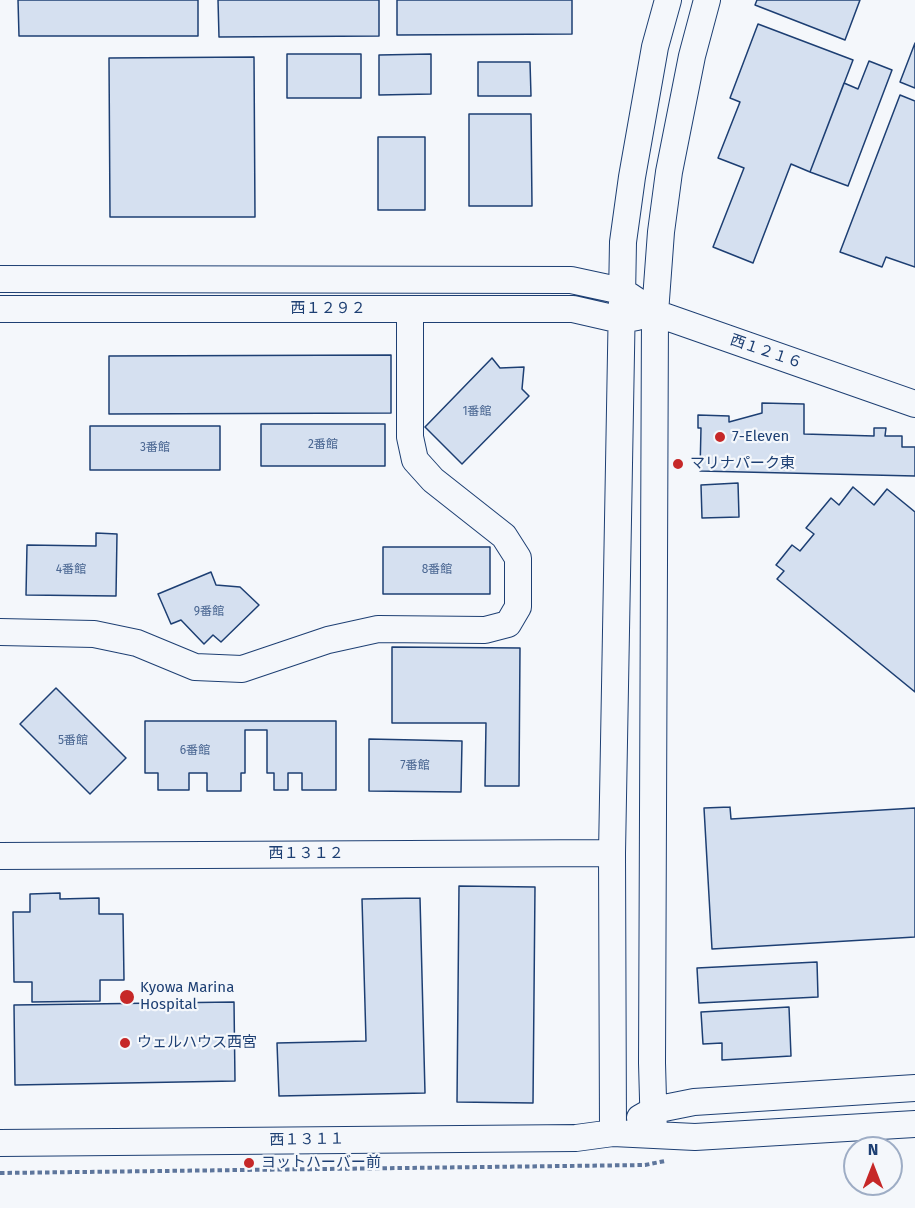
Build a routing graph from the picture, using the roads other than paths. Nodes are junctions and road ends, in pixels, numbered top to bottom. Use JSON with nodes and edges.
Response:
{"nodes":[{"id":1,"x":668,"y":0,"type":"edge"},
{"id":2,"x":707,"y":0,"type":"edge"},
{"id":3,"x":0,"y":279,"type":"edge"},
{"id":4,"x":622,"y":291,"type":"junction"},
{"id":5,"x":0,"y":309,"type":"edge"},
{"id":6,"x":410,"y":309,"type":"junction"},
{"id":7,"x":655,"y":313,"type":"junction"},
{"id":8,"x":621,"y":320,"type":"junction"},
{"id":9,"x":915,"y":404,"type":"edge"},
{"id":10,"x":0,"y":632,"type":"edge"},
{"id":11,"x":612,"y":853,"type":"junction"},
{"id":12,"x":0,"y":856,"type":"edge"},
{"id":13,"x":915,"y":1088,"type":"edge"},
{"id":14,"x":654,"y":1123,"type":"junction"},
{"id":15,"x":915,"y":1124,"type":"edge"},
{"id":16,"x":613,"y":1132,"type":"junction"},
{"id":17,"x":0,"y":1143,"type":"edge"}],
"edges":[{"from":1,"to":4,"type":"street"},
{"from":2,"to":7,"type":"street"},
{"from":3,"to":4,"type":"street","name":"西１２９２"},
{"from":4,"to":7,"type":"street","name":"西１２１６"},
{"from":4,"to":8,"type":"street"},
{"from":5,"to":6,"type":"street","name":"西１２９２"},
{"from":6,"to":8,"type":"street","name":"西１２９２"},
{"from":6,"to":10,"type":"street"},
{"from":7,"to":8,"type":"street","name":"西１２９２"},
{"from":7,"to":9,"type":"street","name":"西１２１６"},
{"from":7,"to":14,"type":"street"},
{"from":8,"to":11,"type":"street"},
{"from":11,"to":12,"type":"street","name":"西１３１２"},
{"from":11,"to":16,"type":"street"},
{"from":13,"to":14,"type":"street"},
{"from":14,"to":15,"type":"street"},
{"from":14,"to":16,"type":"street","name":"西１３１１"},
{"from":16,"to":17,"type":"street","name":"西１３１１"}]}
